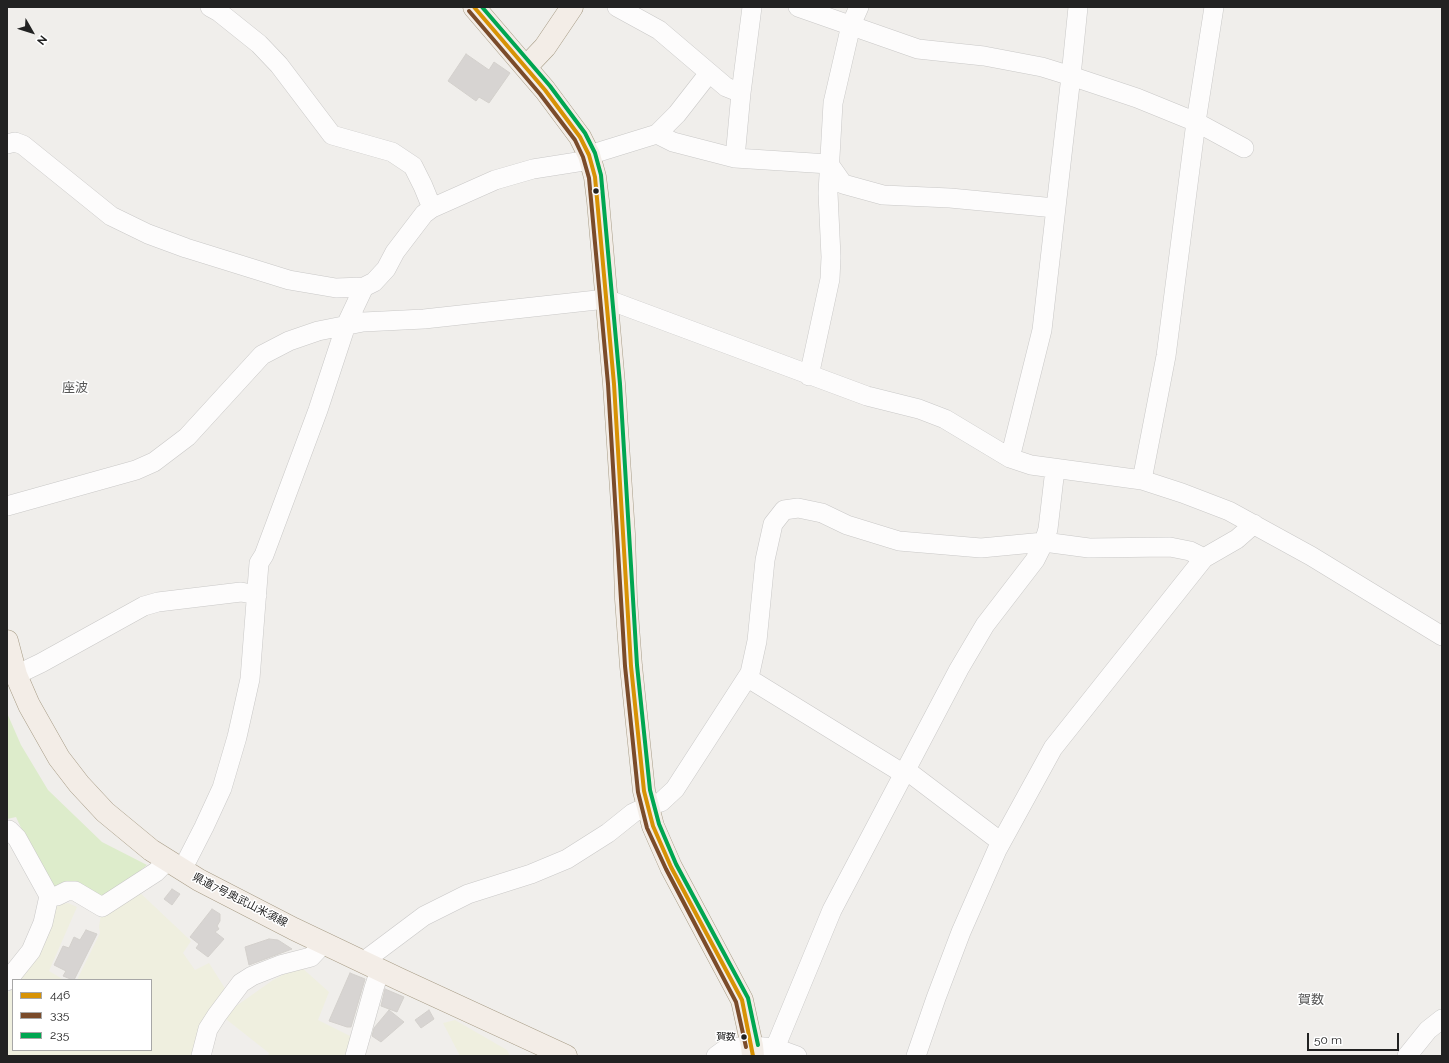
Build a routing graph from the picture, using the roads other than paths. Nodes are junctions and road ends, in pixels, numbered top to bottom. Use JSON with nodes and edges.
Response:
{"nodes":[{"id":1,"x":210,"y":7,"type":"edge"},
{"id":2,"x":474,"y":7,"type":"edge"},
{"id":3,"x":572,"y":7,"type":"edge"},
{"id":4,"x":617,"y":7,"type":"edge"},
{"id":5,"x":752,"y":7,"type":"edge"},
{"id":6,"x":798,"y":7,"type":"edge"},
{"id":7,"x":859,"y":7,"type":"edge"},
{"id":8,"x":1078,"y":7,"type":"edge"},
{"id":9,"x":1214,"y":7,"type":"edge"},
{"id":10,"x":851,"y":25,"type":"junction"},
{"id":11,"x":526,"y":67,"type":"junction"},
{"id":12,"x":709,"y":74,"type":"junction"},
{"id":13,"x":1071,"y":76,"type":"junction"},
{"id":14,"x":741,"y":93,"type":"junction"},
{"id":15,"x":1196,"y":122,"type":"junction"},
{"id":16,"x":657,"y":134,"type":"junction"},
{"id":17,"x":7,"y":144,"type":"edge"},
{"id":18,"x":1244,"y":148,"type":"dead end"},
{"id":19,"x":590,"y":158,"type":"junction"},
{"id":20,"x":735,"y":158,"type":"junction"},
{"id":21,"x":829,"y":164,"type":"junction"},
{"id":22,"x":432,"y":208,"type":"junction"},
{"id":23,"x":1055,"y":208,"type":"junction"},
{"id":24,"x":364,"y":287,"type":"junction"},
{"id":25,"x":606,"y":299,"type":"junction"},
{"id":26,"x":346,"y":325,"type":"junction"},
{"id":27,"x":809,"y":376,"type":"junction"},
{"id":28,"x":1010,"y":458,"type":"junction"},
{"id":29,"x":1055,"y":469,"type":"junction"},
{"id":30,"x":1142,"y":480,"type":"junction"},
{"id":31,"x":7,"y":506,"type":"edge"},
{"id":32,"x":1254,"y":524,"type":"junction"},
{"id":33,"x":1044,"y":542,"type":"junction"},
{"id":34,"x":1204,"y":558,"type":"junction"},
{"id":35,"x":257,"y":595,"type":"junction"},
{"id":36,"x":1442,"y":636,"type":"edge"},
{"id":37,"x":7,"y":641,"type":"edge"},
{"id":38,"x":16,"y":675,"type":"junction"},
{"id":39,"x":748,"y":678,"type":"junction"},
{"id":40,"x":905,"y":772,"type":"junction"},
{"id":41,"x":648,"y":806,"type":"junction"},
{"id":42,"x":7,"y":830,"type":"edge"},
{"id":43,"x":1001,"y":842,"type":"junction"},
{"id":44,"x":174,"y":866,"type":"junction"},
{"id":45,"x":49,"y":896,"type":"junction"},
{"id":46,"x":324,"y":943,"type":"junction"},
{"id":47,"x":372,"y":966,"type":"junction"},
{"id":48,"x":7,"y":981,"type":"edge"},
{"id":49,"x":1442,"y":1019,"type":"edge"},
{"id":50,"x":775,"y":1048,"type":"junction"},
{"id":51,"x":546,"y":1051,"type":"edge"},
{"id":52,"x":752,"y":1051,"type":"edge"},
{"id":53,"x":201,"y":1056,"type":"edge"},
{"id":54,"x":355,"y":1056,"type":"edge"},
{"id":55,"x":566,"y":1056,"type":"edge"},
{"id":56,"x":716,"y":1056,"type":"edge"},
{"id":57,"x":797,"y":1056,"type":"edge"},
{"id":58,"x":916,"y":1056,"type":"edge"},
{"id":59,"x":1407,"y":1056,"type":"edge"}],
"edges":[{"from":1,"to":22,"type":"street"},
{"from":2,"to":11,"type":"main road"},
{"from":3,"to":11,"type":"main road"},
{"from":4,"to":12,"type":"street"},
{"from":5,"to":14,"type":"street"},
{"from":6,"to":10,"type":"street"},
{"from":7,"to":10,"type":"street"},
{"from":8,"to":13,"type":"street"},
{"from":9,"to":15,"type":"street"},
{"from":10,"to":13,"type":"street"},
{"from":10,"to":21,"type":"street"},
{"from":11,"to":19,"type":"main road"},
{"from":12,"to":14,"type":"street"},
{"from":12,"to":16,"type":"street"},
{"from":13,"to":15,"type":"street"},
{"from":13,"to":23,"type":"street"},
{"from":14,"to":20,"type":"street"},
{"from":15,"to":18,"type":"street"},
{"from":15,"to":30,"type":"street"},
{"from":16,"to":19,"type":"street"},
{"from":16,"to":20,"type":"street"},
{"from":17,"to":24,"type":"street"},
{"from":19,"to":22,"type":"street"},
{"from":19,"to":25,"type":"main road"},
{"from":20,"to":21,"type":"street"},
{"from":21,"to":23,"type":"street"},
{"from":21,"to":27,"type":"street"},
{"from":22,"to":24,"type":"street"},
{"from":23,"to":28,"type":"street"},
{"from":24,"to":26,"type":"street"},
{"from":25,"to":26,"type":"street"},
{"from":25,"to":27,"type":"street"},
{"from":25,"to":41,"type":"main road"},
{"from":26,"to":31,"type":"street"},
{"from":26,"to":35,"type":"street"},
{"from":27,"to":28,"type":"street"},
{"from":28,"to":29,"type":"street"},
{"from":29,"to":30,"type":"street"},
{"from":29,"to":33,"type":"street"},
{"from":30,"to":32,"type":"street"},
{"from":32,"to":34,"type":"street"},
{"from":32,"to":36,"type":"street"},
{"from":33,"to":34,"type":"street"},
{"from":33,"to":39,"type":"street"},
{"from":33,"to":40,"type":"street"},
{"from":34,"to":43,"type":"street"},
{"from":35,"to":38,"type":"street"},
{"from":35,"to":44,"type":"street"},
{"from":37,"to":38,"type":"main road","name":"県道7号奥武山米須線"},
{"from":38,"to":44,"type":"main road","name":"県道7号奥武山米須線"},
{"from":39,"to":40,"type":"street"},
{"from":39,"to":41,"type":"street"},
{"from":40,"to":43,"type":"street"},
{"from":40,"to":50,"type":"street"},
{"from":41,"to":47,"type":"street"},
{"from":41,"to":52,"type":"main road"},
{"from":42,"to":45,"type":"street"},
{"from":43,"to":58,"type":"street"},
{"from":44,"to":45,"type":"street"},
{"from":44,"to":46,"type":"main road","name":"県道7号奥武山米須線"},
{"from":45,"to":48,"type":"street"},
{"from":46,"to":47,"type":"main road","name":"県道7号奥武山米須線"},
{"from":46,"to":53,"type":"street"},
{"from":47,"to":51,"type":"main road","name":"県道7号奥武山米須線"},
{"from":47,"to":54,"type":"street"},
{"from":49,"to":59,"type":"street"},
{"from":50,"to":52,"type":"street"},
{"from":50,"to":57,"type":"street"},
{"from":51,"to":55,"type":"main road","name":"県道7号奥武山米須線"},
{"from":52,"to":56,"type":"street"}]}
